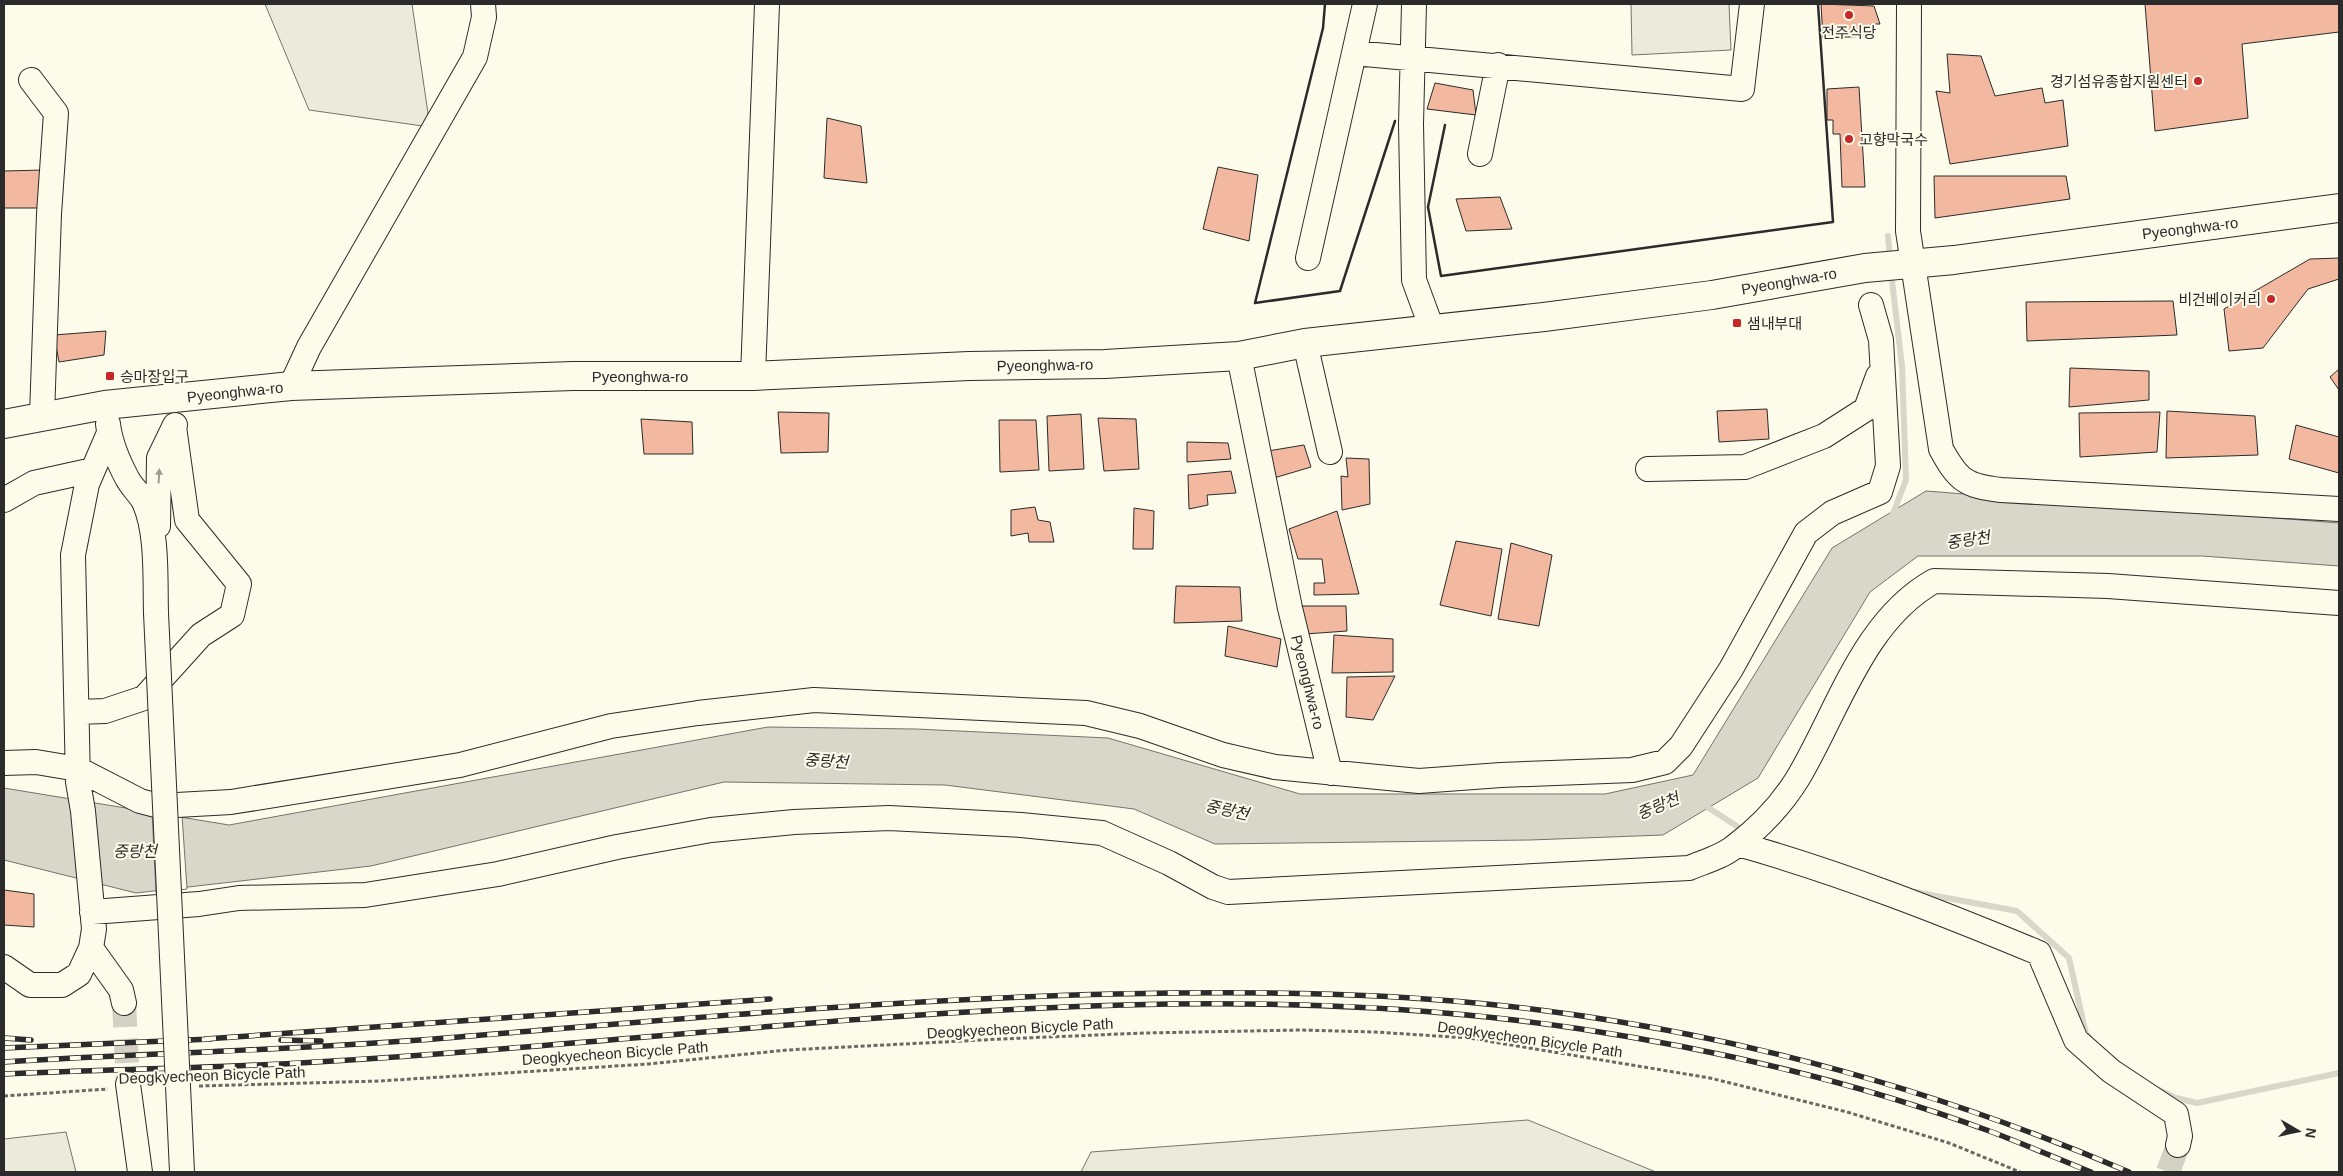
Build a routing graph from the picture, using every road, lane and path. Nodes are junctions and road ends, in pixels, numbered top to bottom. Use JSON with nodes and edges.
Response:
{"nodes":[{"id":1,"x":483,"y":4,"type":"edge"},
{"id":2,"x":767,"y":4,"type":"edge"},
{"id":3,"x":1365,"y":4,"type":"edge"},
{"id":4,"x":1414,"y":4,"type":"edge"},
{"id":5,"x":1752,"y":4,"type":"edge"},
{"id":6,"x":1909,"y":4,"type":"edge"},
{"id":7,"x":1354,"y":53,"type":"junction"},
{"id":8,"x":1413,"y":57,"type":"junction"},
{"id":9,"x":1498,"y":65,"type":"junction"},
{"id":10,"x":31,"y":80,"type":"dead end"},
{"id":11,"x":1480,"y":154,"type":"dead end"},
{"id":12,"x":2339,"y":208,"type":"edge"},
{"id":13,"x":1308,"y":258,"type":"dead end"},
{"id":14,"x":1898,"y":266,"type":"junction"},
{"id":15,"x":1871,"y":305,"type":"dead end"},
{"id":16,"x":1432,"y":329,"type":"junction"},
{"id":17,"x":1305,"y":343,"type":"junction"},
{"id":18,"x":1239,"y":356,"type":"junction"},
{"id":19,"x":1882,"y":365,"type":"junction"},
{"id":20,"x":753,"y":376,"type":"junction"},
{"id":21,"x":291,"y":386,"type":"junction"},
{"id":22,"x":186,"y":398,"type":"junction"},
{"id":23,"x":106,"y":405,"type":"junction"},
{"id":24,"x":42,"y":416,"type":"junction"},
{"id":25,"x":4,"y":424,"type":"edge"},
{"id":26,"x":174,"y":427,"type":"junction"},
{"id":27,"x":109,"y":433,"type":"junction"},
{"id":28,"x":1330,"y":452,"type":"dead end"},
{"id":29,"x":1648,"y":469,"type":"dead end"},
{"id":30,"x":93,"y":470,"type":"junction"},
{"id":31,"x":4,"y":500,"type":"edge"},
{"id":32,"x":2339,"y":509,"type":"edge"},
{"id":33,"x":154,"y":560,"type":"junction"},
{"id":34,"x":2339,"y":603,"type":"edge"},
{"id":35,"x":77,"y":712,"type":"junction"},
{"id":36,"x":4,"y":763,"type":"edge"},
{"id":37,"x":1330,"y":773,"type":"junction"},
{"id":38,"x":78,"y":776,"type":"junction"},
{"id":39,"x":1748,"y":835,"type":"junction"},
{"id":40,"x":91,"y":906,"type":"junction"},
{"id":41,"x":91,"y":948,"type":"junction"},
{"id":42,"x":4,"y":967,"type":"edge"},
{"id":43,"x":124,"y":1003,"type":"tunnel mouth"},
{"id":44,"x":128,"y":1086,"type":"joint"},
{"id":45,"x":194,"y":1086,"type":"dead end"},
{"id":46,"x":4,"y":1096,"type":"edge"},
{"id":47,"x":2178,"y":1145,"type":"tunnel mouth"},
{"id":48,"x":140,"y":1172,"type":"edge"},
{"id":49,"x":182,"y":1172,"type":"edge"},
{"id":50,"x":2020,"y":1172,"type":"edge"}],
"edges":[{"from":1,"to":21,"type":"street"},
{"from":2,"to":20,"type":"street"},
{"from":3,"to":7,"type":"street"},
{"from":4,"to":8,"type":"street"},
{"from":5,"to":9,"type":"street"},
{"from":6,"to":14,"type":"street"},
{"from":7,"to":8,"type":"street"},
{"from":7,"to":13,"type":"street"},
{"from":8,"to":9,"type":"street"},
{"from":8,"to":16,"type":"street"},
{"from":9,"to":11,"type":"street"},
{"from":10,"to":24,"type":"street"},
{"from":12,"to":14,"type":"main road","name":"Pyeonghwa-ro"},
{"from":14,"to":16,"type":"main road","name":"Pyeonghwa-ro"},
{"from":14,"to":32,"type":"street"},
{"from":15,"to":19,"type":"street"},
{"from":16,"to":17,"type":"main road","name":"Pyeonghwa-ro"},
{"from":17,"to":18,"type":"main road","name":"Pyeonghwa-ro"},
{"from":17,"to":28,"type":"street"},
{"from":18,"to":20,"type":"main road","name":"Pyeonghwa-ro"},
{"from":18,"to":37,"type":"street","name":"Pyeonghwa-ro"},
{"from":19,"to":29,"type":"street"},
{"from":19,"to":37,"type":"street"},
{"from":20,"to":21,"type":"main road","name":"Pyeonghwa-ro"},
{"from":21,"to":22,"type":"main road","name":"Pyeonghwa-ro"},
{"from":22,"to":23,"type":"main road","name":"Pyeonghwa-ro"},
{"from":22,"to":26,"type":"street"},
{"from":23,"to":24,"type":"main road","name":"Pyeonghwa-ro"},
{"from":23,"to":27,"type":"street"},
{"from":24,"to":25,"type":"main road","name":"Pyeonghwa-ro"},
{"from":33,"to":26,"type":"street","one_way":true},
{"from":26,"to":35,"type":"street"},
{"from":27,"to":30,"type":"street"},
{"from":27,"to":33,"type":"street"},
{"from":30,"to":31,"type":"street"},
{"from":30,"to":35,"type":"street"},
{"from":33,"to":49,"type":"street","bridge":true},
{"from":34,"to":39,"type":"street"},
{"from":35,"to":38,"type":"street"},
{"from":36,"to":38,"type":"street"},
{"from":37,"to":38,"type":"street"},
{"from":38,"to":40,"type":"street"},
{"from":39,"to":40,"type":"street"},
{"from":39,"to":47,"type":"street"},
{"from":40,"to":41,"type":"street"},
{"from":41,"to":42,"type":"street"},
{"from":41,"to":43,"type":"street"},
{"from":44,"to":46,"type":"path","name":"Deogkyecheon Bicycle Path"},
{"from":44,"to":48,"type":"street"},
{"from":45,"to":50,"type":"path","name":"Deogkyecheon Bicycle Path"}]}
